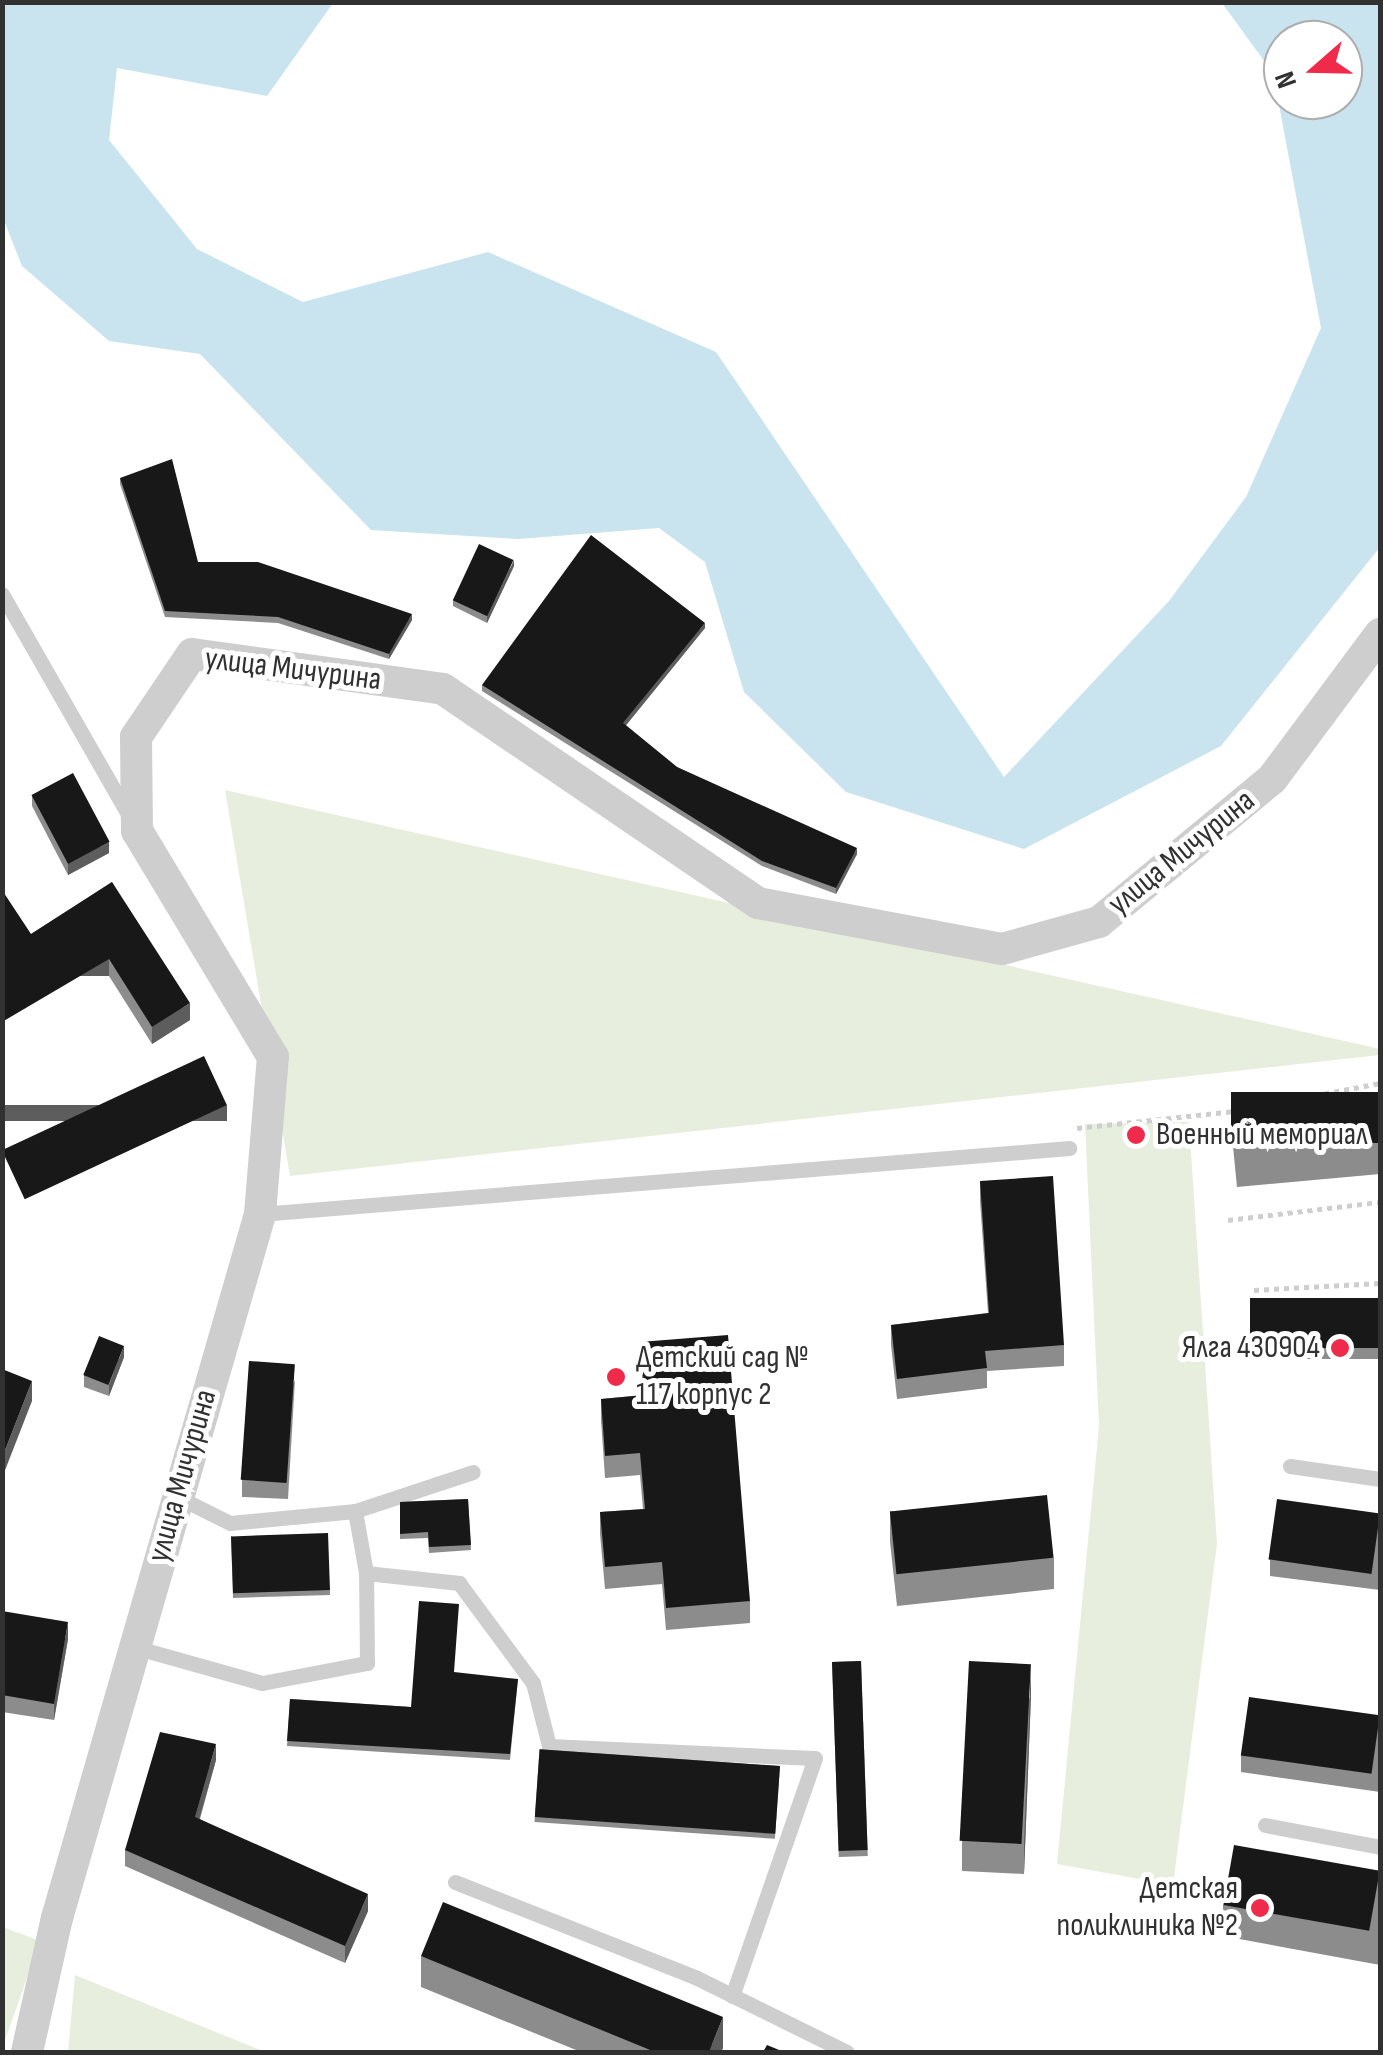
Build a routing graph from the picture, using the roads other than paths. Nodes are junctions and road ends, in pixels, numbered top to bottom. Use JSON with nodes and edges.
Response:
{"nodes":[{"id":1,"x":2,"y":594,"type":"edge"},
{"id":2,"x":1380,"y":634,"type":"edge"},
{"id":3,"x":137,"y":831,"type":"junction"},
{"id":4,"x":1070,"y":1148,"type":"dead end"},
{"id":5,"x":260,"y":1214,"type":"junction"},
{"id":6,"x":1290,"y":1466,"type":"dead end"},
{"id":7,"x":474,"y":1472,"type":"dead end"},
{"id":8,"x":1380,"y":1480,"type":"edge"},
{"id":9,"x":176,"y":1496,"type":"junction"},
{"id":10,"x":356,"y":1511,"type":"junction"},
{"id":11,"x":366,"y":1573,"type":"junction"},
{"id":12,"x":134,"y":1647,"type":"junction"},
{"id":13,"x":1265,"y":1825,"type":"dead end"},
{"id":14,"x":1380,"y":1847,"type":"edge"},
{"id":15,"x":455,"y":1882,"type":"dead end"},
{"id":16,"x":732,"y":1996,"type":"junction"},
{"id":17,"x":28,"y":2052,"type":"edge"},
{"id":18,"x":847,"y":2052,"type":"edge"}],
"edges":[{"from":1,"to":3,"type":"lane"},
{"from":2,"to":3,"type":"street","name":"улица Мичурина"},
{"from":3,"to":5,"type":"street","name":"улица Мичурина"},
{"from":4,"to":5,"type":"lane"},
{"from":5,"to":9,"type":"street","name":"улица Мичурина"},
{"from":6,"to":8,"type":"lane"},
{"from":7,"to":10,"type":"lane"},
{"from":9,"to":10,"type":"lane"},
{"from":9,"to":12,"type":"street","name":"улица Мичурина"},
{"from":10,"to":11,"type":"lane"},
{"from":11,"to":12,"type":"lane"},
{"from":11,"to":16,"type":"lane"},
{"from":12,"to":17,"type":"street","name":"улица Мичурина"},
{"from":13,"to":14,"type":"lane"},
{"from":15,"to":16,"type":"lane"},
{"from":16,"to":18,"type":"lane"}]}
